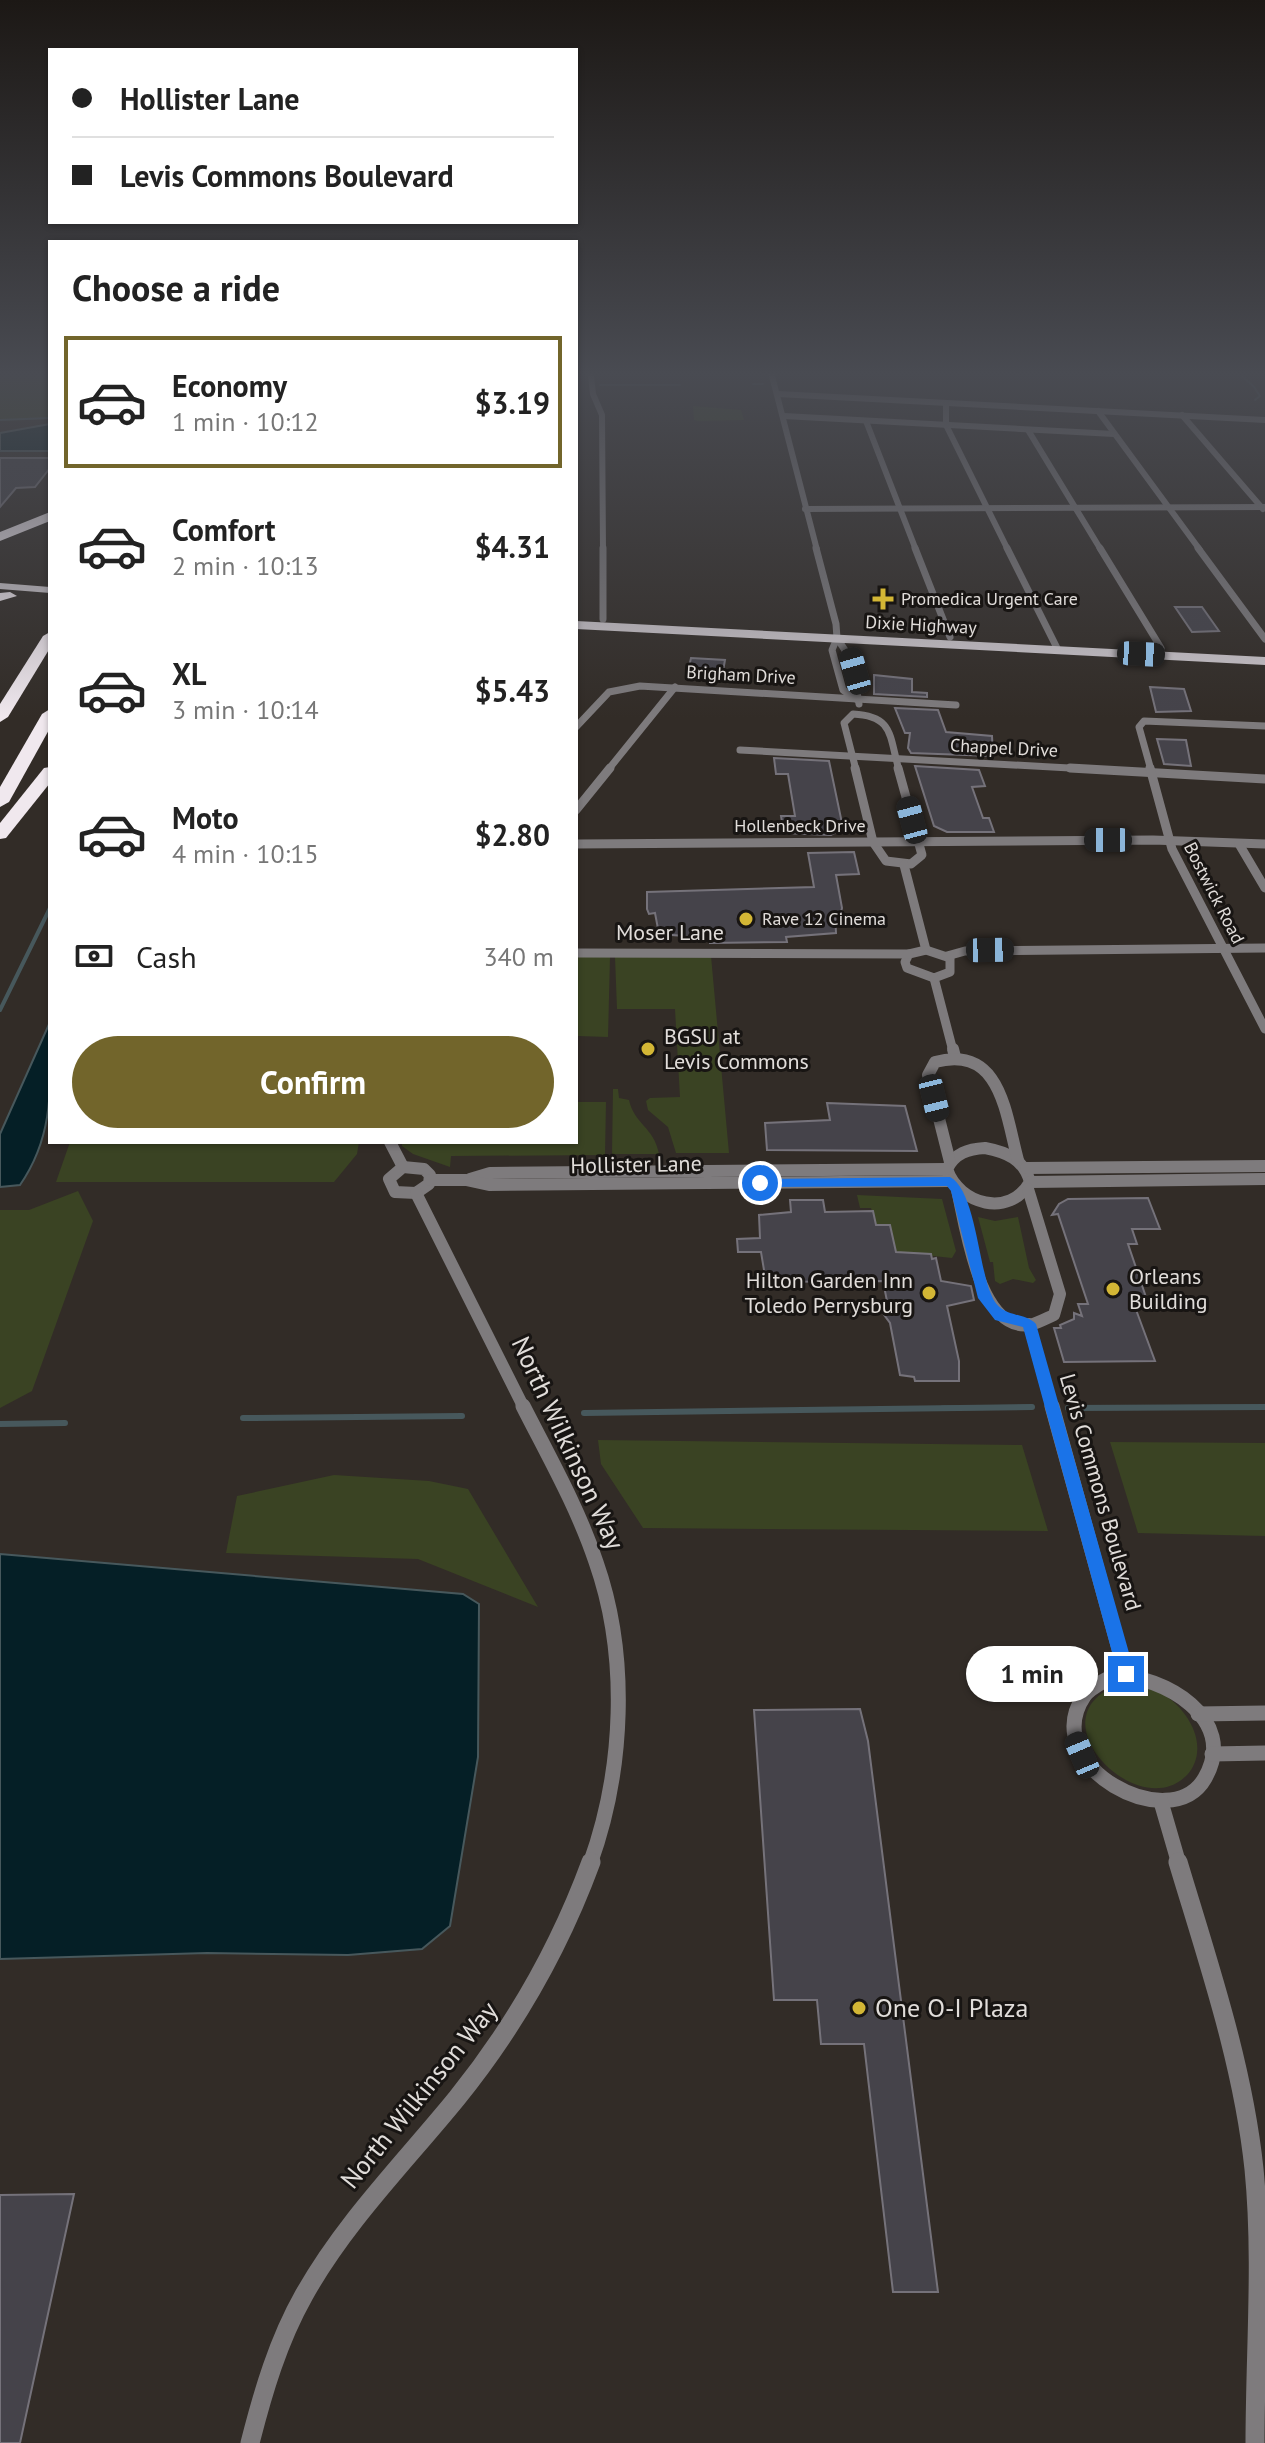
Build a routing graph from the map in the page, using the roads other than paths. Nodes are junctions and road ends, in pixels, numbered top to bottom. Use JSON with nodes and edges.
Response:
{"nodes":[{"id":1,"x":602,"y":490,"type":"edge"},
{"id":2,"x":801,"y":490,"type":"edge"},
{"id":3,"x":893,"y":490,"type":"edge"},
{"id":4,"x":978,"y":490,"type":"edge"},
{"id":5,"x":1064,"y":490,"type":"edge"},
{"id":6,"x":1155,"y":490,"type":"edge"},
{"id":7,"x":1248,"y":490,"type":"edge"},
{"id":8,"x":1168,"y":507,"type":"junction"},
{"id":9,"x":987,"y":508,"type":"junction"},
{"id":10,"x":1075,"y":508,"type":"junction"},
{"id":11,"x":1264,"y":508,"type":"edge"},
{"id":12,"x":805,"y":509,"type":"junction"},
{"id":13,"x":900,"y":509,"type":"junction"},
{"id":14,"x":48,"y":517,"type":"edge"},
{"id":15,"x":3,"y":536,"type":"edge"},
{"id":16,"x":48,"y":590,"type":"edge"},
{"id":17,"x":31,"y":593,"type":"junction"},
{"id":18,"x":2,"y":594,"type":"edge"},
{"id":19,"x":48,"y":597,"type":"edge"},
{"id":20,"x":578,"y":617,"type":"edge"},
{"id":21,"x":603,"y":619,"type":"junction"},
{"id":22,"x":578,"y":625,"type":"edge"},
{"id":23,"x":836,"y":634,"type":"junction"},
{"id":24,"x":950,"y":637,"type":"junction"},
{"id":25,"x":48,"y":639,"type":"edge"},
{"id":26,"x":1265,"y":639,"type":"edge"},
{"id":27,"x":1056,"y":646,"type":"junction"},
{"id":28,"x":1161,"y":648,"type":"junction"},
{"id":29,"x":1265,"y":653,"type":"edge"},
{"id":30,"x":1265,"y":661,"type":"edge"},
{"id":31,"x":673,"y":689,"type":"junction"},
{"id":32,"x":858,"y":700,"type":"junction"},
{"id":33,"x":956,"y":705,"type":"dead end"},
{"id":34,"x":861,"y":714,"type":"junction"},
{"id":35,"x":0,"y":717,"type":"edge"},
{"id":36,"x":48,"y":718,"type":"edge"},
{"id":37,"x":578,"y":725,"type":"edge"},
{"id":38,"x":1265,"y":726,"type":"edge"},
{"id":39,"x":740,"y":750,"type":"dead end"},
{"id":40,"x":851,"y":755,"type":"junction"},
{"id":41,"x":895,"y":758,"type":"junction"},
{"id":42,"x":1151,"y":773,"type":"junction"},
{"id":43,"x":48,"y":774,"type":"edge"},
{"id":44,"x":1265,"y":779,"type":"edge"},
{"id":45,"x":0,"y":802,"type":"edge"},
{"id":46,"x":578,"y":808,"type":"edge"},
{"id":47,"x":0,"y":834,"type":"edge"},
{"id":48,"x":918,"y":841,"type":"junction"},
{"id":49,"x":1169,"y":841,"type":"junction"},
{"id":50,"x":873,"y":842,"type":"junction"},
{"id":51,"x":578,"y":844,"type":"edge"},
{"id":52,"x":1239,"y":844,"type":"junction"},
{"id":53,"x":1265,"y":844,"type":"edge"},
{"id":54,"x":904,"y":865,"type":"junction"},
{"id":55,"x":1265,"y":888,"type":"edge"},
{"id":56,"x":1223,"y":948,"type":"junction"},
{"id":57,"x":1265,"y":948,"type":"edge"},
{"id":58,"x":926,"y":950,"type":"junction"},
{"id":59,"x":578,"y":953,"type":"edge"},
{"id":60,"x":909,"y":954,"type":"junction"},
{"id":61,"x":947,"y":956,"type":"junction"},
{"id":62,"x":934,"y":978,"type":"junction"},
{"id":63,"x":1265,"y":1029,"type":"edge"},
{"id":64,"x":955,"y":1057,"type":"junction"},
{"id":65,"x":391,"y":1144,"type":"edge"},
{"id":66,"x":1022,"y":1164,"type":"junction"},
{"id":67,"x":1265,"y":1166,"type":"edge"},
{"id":68,"x":403,"y":1167,"type":"junction"},
{"id":69,"x":951,"y":1176,"type":"junction"},
{"id":70,"x":1265,"y":1179,"type":"edge"},
{"id":71,"x":430,"y":1180,"type":"junction"},
{"id":72,"x":1029,"y":1185,"type":"junction"},
{"id":73,"x":416,"y":1193,"type":"junction"},
{"id":74,"x":1029,"y":1324,"type":"junction"},
{"id":75,"x":1126,"y":1674,"type":"junction"},
{"id":76,"x":1265,"y":1713,"type":"edge"},
{"id":77,"x":1198,"y":1714,"type":"junction"},
{"id":78,"x":1265,"y":1753,"type":"edge"},
{"id":79,"x":1212,"y":1754,"type":"junction"},
{"id":80,"x":1161,"y":1802,"type":"junction"},
{"id":81,"x":250,"y":2443,"type":"edge"},
{"id":82,"x":1255,"y":2443,"type":"edge"}],
"edges":[{"from":1,"to":21,"type":"street"},
{"from":2,"to":12,"type":"street"},
{"from":3,"to":13,"type":"street"},
{"from":4,"to":9,"type":"street"},
{"from":5,"to":10,"type":"street"},
{"from":6,"to":8,"type":"street"},
{"from":7,"to":11,"type":"street"},
{"from":8,"to":10,"type":"street"},
{"from":8,"to":11,"type":"street"},
{"from":8,"to":26,"type":"street"},
{"from":9,"to":10,"type":"street"},
{"from":9,"to":13,"type":"street"},
{"from":9,"to":27,"type":"street"},
{"from":10,"to":28,"type":"street"},
{"from":12,"to":13,"type":"street"},
{"from":12,"to":23,"type":"street"},
{"from":13,"to":24,"type":"street"},
{"from":14,"to":15,"type":"highway"},
{"from":16,"to":17,"type":"main road"},
{"from":17,"to":18,"type":"main road"},
{"from":17,"to":19,"type":"main road"},
{"from":20,"to":21,"type":"main road","name":"Dixie Highway"},
{"from":21,"to":23,"type":"main road","name":"Dixie Highway"},
{"from":22,"to":23,"type":"main road","name":"Dixie Highway"},
{"from":23,"to":24,"type":"main road","name":"Dixie Highway"},
{"from":23,"to":27,"type":"main road","name":"Dixie Highway"},
{"from":23,"to":32,"type":"street"},
{"from":23,"to":32,"type":"street"},
{"from":24,"to":27,"type":"main road","name":"Dixie Highway"},
{"from":25,"to":35,"type":"highway"},
{"from":27,"to":28,"type":"main road","name":"Dixie Highway"},
{"from":27,"to":30,"type":"main road","name":"Dixie Highway"},
{"from":28,"to":29,"type":"main road","name":"Dixie Highway"},
{"from":31,"to":32,"type":"street","name":"Brigham Drive"},
{"from":31,"to":37,"type":"street","name":"Brigham Drive"},
{"from":31,"to":46,"type":"street"},
{"from":32,"to":33,"type":"street","name":"Brigham Drive"},
{"from":32,"to":34,"type":"street"},
{"from":34,"to":40,"type":"street"},
{"from":34,"to":41,"type":"street"},
{"from":36,"to":45,"type":"highway"},
{"from":38,"to":42,"type":"street","name":"Bostwick Road"},
{"from":39,"to":40,"type":"street","name":"Chappel Drive"},
{"from":40,"to":41,"type":"street","name":"Chappel Drive"},
{"from":40,"to":50,"type":"street"},
{"from":41,"to":42,"type":"street","name":"Chappel Drive"},
{"from":41,"to":48,"type":"street"},
{"from":42,"to":44,"type":"street","name":"Chappel Drive"},
{"from":42,"to":49,"type":"street","name":"Bostwick Road"},
{"from":43,"to":47,"type":"highway"},
{"from":48,"to":49,"type":"street","name":"Hollenbeck Drive"},
{"from":48,"to":50,"type":"street","name":"Hollenbeck Drive"},
{"from":48,"to":54,"type":"street"},
{"from":49,"to":52,"type":"street","name":"Hollenbeck Drive"},
{"from":49,"to":56,"type":"street","name":"Bostwick Road"},
{"from":50,"to":51,"type":"street","name":"Hollenbeck Drive"},
{"from":50,"to":54,"type":"street"},
{"from":52,"to":53,"type":"street","name":"Hollenbeck Drive"},
{"from":52,"to":55,"type":"street"},
{"from":54,"to":58,"type":"street"},
{"from":56,"to":57,"type":"street"},
{"from":56,"to":61,"type":"street"},
{"from":56,"to":63,"type":"street","name":"Bostwick Road"},
{"from":58,"to":60,"type":"street"},
{"from":58,"to":61,"type":"street"},
{"from":59,"to":60,"type":"street","name":"Moser Lane"},
{"from":60,"to":62,"type":"street"},
{"from":61,"to":62,"type":"street"},
{"from":62,"to":64,"type":"street"},
{"from":64,"to":66,"type":"street"},
{"from":64,"to":69,"type":"street"},
{"from":65,"to":68,"type":"street"},
{"from":66,"to":67,"type":"street"},
{"from":66,"to":69,"type":"street"},
{"from":66,"to":72,"type":"street"},
{"from":68,"to":71,"type":"street"},
{"from":68,"to":73,"type":"street","name":"North Wilkinson Way"},
{"from":69,"to":71,"type":"street","name":"Hollister Lane"},
{"from":69,"to":72,"type":"street"},
{"from":69,"to":74,"type":"street"},
{"from":70,"to":72,"type":"street"},
{"from":71,"to":73,"type":"street"},
{"from":72,"to":74,"type":"street"},
{"from":73,"to":81,"type":"street","name":"North Wilkinson Way"},
{"from":74,"to":75,"type":"street","name":"Levis Commons Boulevard"},
{"from":75,"to":77,"type":"street"},
{"from":75,"to":80,"type":"street"},
{"from":76,"to":77,"type":"street"},
{"from":77,"to":79,"type":"street"},
{"from":78,"to":79,"type":"street"},
{"from":79,"to":80,"type":"street"},
{"from":80,"to":82,"type":"street"}]}
